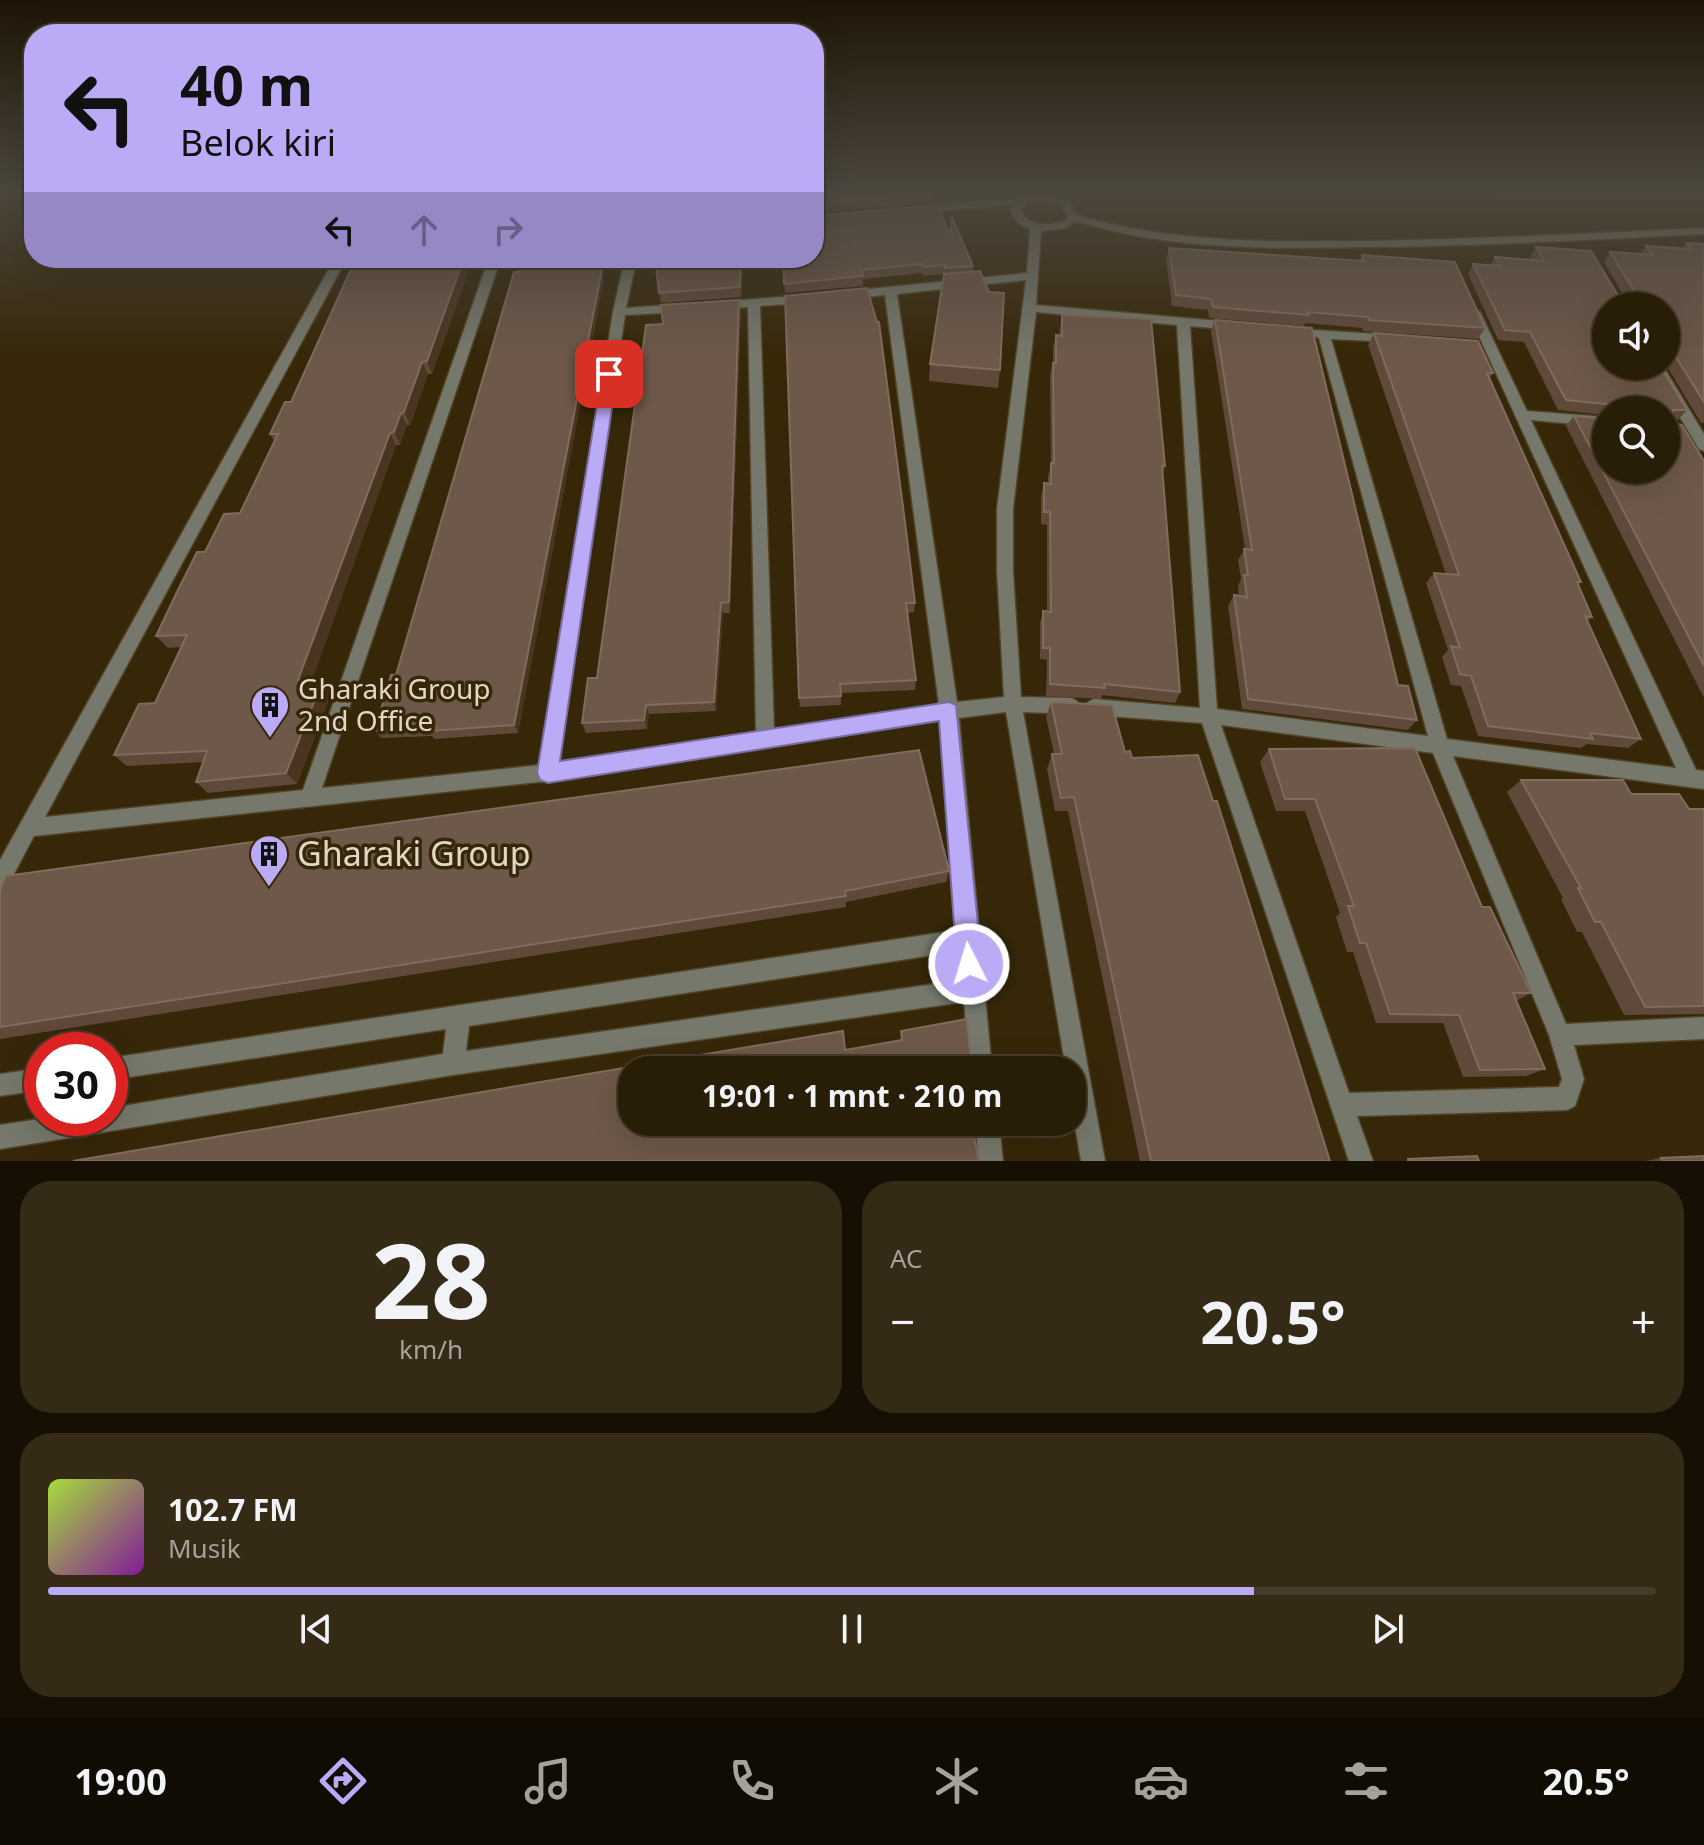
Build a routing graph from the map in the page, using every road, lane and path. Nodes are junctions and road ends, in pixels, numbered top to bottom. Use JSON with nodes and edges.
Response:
{"nodes":[{"id":1,"x":1034,"y":246,"type":"edge"},
{"id":2,"x":1341,"y":246,"type":"edge"},
{"id":3,"x":1481,"y":246,"type":"edge"},
{"id":4,"x":1585,"y":246,"type":"edge"},
{"id":5,"x":1588,"y":251,"type":"edge"},
{"id":6,"x":335,"y":268,"type":"edge"},
{"id":7,"x":492,"y":268,"type":"edge"},
{"id":8,"x":629,"y":268,"type":"edge"},
{"id":9,"x":1031,"y":276,"type":"junction"},
{"id":10,"x":891,"y":291,"type":"junction"},
{"id":11,"x":1466,"y":294,"type":"edge"},
{"id":12,"x":830,"y":296,"type":"edge"},
{"id":13,"x":815,"y":298,"type":"edge"},
{"id":14,"x":754,"y":303,"type":"junction"},
{"id":15,"x":709,"y":306,"type":"edge"},
{"id":16,"x":694,"y":307,"type":"edge"},
{"id":17,"x":1030,"y":308,"type":"junction"},
{"id":18,"x":619,"y":312,"type":"junction"},
{"id":19,"x":1183,"y":322,"type":"junction"},
{"id":20,"x":1246,"y":327,"type":"edge"},
{"id":21,"x":1293,"y":332,"type":"edge"},
{"id":22,"x":1324,"y":335,"type":"junction"},
{"id":23,"x":1399,"y":340,"type":"edge"},
{"id":24,"x":1664,"y":380,"type":"edge"},
{"id":25,"x":1524,"y":415,"type":"junction"},
{"id":26,"x":1592,"y":421,"type":"edge"},
{"id":27,"x":1693,"y":430,"type":"edge"},
{"id":28,"x":1704,"y":446,"type":"edge"},
{"id":29,"x":1013,"y":704,"type":"junction"},
{"id":30,"x":949,"y":711,"type":"junction"},
{"id":31,"x":1209,"y":716,"type":"junction"},
{"id":32,"x":765,"y":741,"type":"junction"},
{"id":33,"x":1440,"y":747,"type":"junction"},
{"id":34,"x":548,"y":773,"type":"junction"},
{"id":35,"x":1697,"y":779,"type":"edge"},
{"id":36,"x":309,"y":799,"type":"junction"},
{"id":37,"x":27,"y":828,"type":"junction"},
{"id":38,"x":0,"y":880,"type":"edge"},
{"id":39,"x":967,"y":939,"type":"junction"},
{"id":40,"x":971,"y":990,"type":"junction"},
{"id":41,"x":459,"y":1016,"type":"junction"},
{"id":42,"x":1704,"y":1028,"type":"edge"},
{"id":43,"x":1560,"y":1035,"type":"junction"},
{"id":44,"x":979,"y":1056,"type":"edge"},
{"id":45,"x":453,"y":1064,"type":"junction"},
{"id":46,"x":128,"y":1066,"type":"edge"},
{"id":47,"x":24,"y":1082,"type":"edge"},
{"id":48,"x":0,"y":1085,"type":"edge"},
{"id":49,"x":1342,"y":1105,"type":"junction"},
{"id":50,"x":988,"y":1136,"type":"edge"},
{"id":51,"x":0,"y":1137,"type":"edge"},
{"id":52,"x":991,"y":1161,"type":"edge"},
{"id":53,"x":1093,"y":1161,"type":"edge"},
{"id":54,"x":1361,"y":1161,"type":"edge"}],
"edges":[{"from":1,"to":9,"type":"street"},
{"from":2,"to":3,"type":"street"},
{"from":4,"to":5,"type":"street"},
{"from":6,"to":37,"type":"street"},
{"from":7,"to":36,"type":"street"},
{"from":8,"to":18,"type":"street"},
{"from":9,"to":10,"type":"street"},
{"from":9,"to":17,"type":"street"},
{"from":10,"to":12,"type":"street"},
{"from":10,"to":30,"type":"street"},
{"from":11,"to":25,"type":"street"},
{"from":13,"to":14,"type":"street"},
{"from":14,"to":15,"type":"street"},
{"from":14,"to":32,"type":"street"},
{"from":16,"to":18,"type":"street"},
{"from":17,"to":19,"type":"street"},
{"from":17,"to":29,"type":"street"},
{"from":18,"to":34,"type":"street"},
{"from":19,"to":20,"type":"street"},
{"from":19,"to":31,"type":"street"},
{"from":21,"to":22,"type":"street"},
{"from":22,"to":23,"type":"street"},
{"from":22,"to":33,"type":"street"},
{"from":24,"to":27,"type":"street"},
{"from":25,"to":26,"type":"street"},
{"from":25,"to":35,"type":"street"},
{"from":27,"to":28,"type":"street"},
{"from":29,"to":30,"type":"street"},
{"from":29,"to":31,"type":"street"},
{"from":29,"to":53,"type":"street"},
{"from":30,"to":32,"type":"street"},
{"from":30,"to":39,"type":"street"},
{"from":31,"to":33,"type":"street"},
{"from":31,"to":49,"type":"street"},
{"from":32,"to":34,"type":"street"},
{"from":33,"to":35,"type":"street"},
{"from":33,"to":43,"type":"street"},
{"from":34,"to":36,"type":"street"},
{"from":36,"to":37,"type":"street"},
{"from":37,"to":38,"type":"street"},
{"from":39,"to":40,"type":"street"},
{"from":39,"to":41,"type":"street"},
{"from":40,"to":44,"type":"street"},
{"from":40,"to":45,"type":"street"},
{"from":41,"to":45,"type":"street"},
{"from":41,"to":46,"type":"street"},
{"from":42,"to":43,"type":"street"},
{"from":43,"to":49,"type":"street"},
{"from":45,"to":51,"type":"street"},
{"from":47,"to":48,"type":"street"},
{"from":49,"to":54,"type":"street"},
{"from":50,"to":52,"type":"street"}]}
